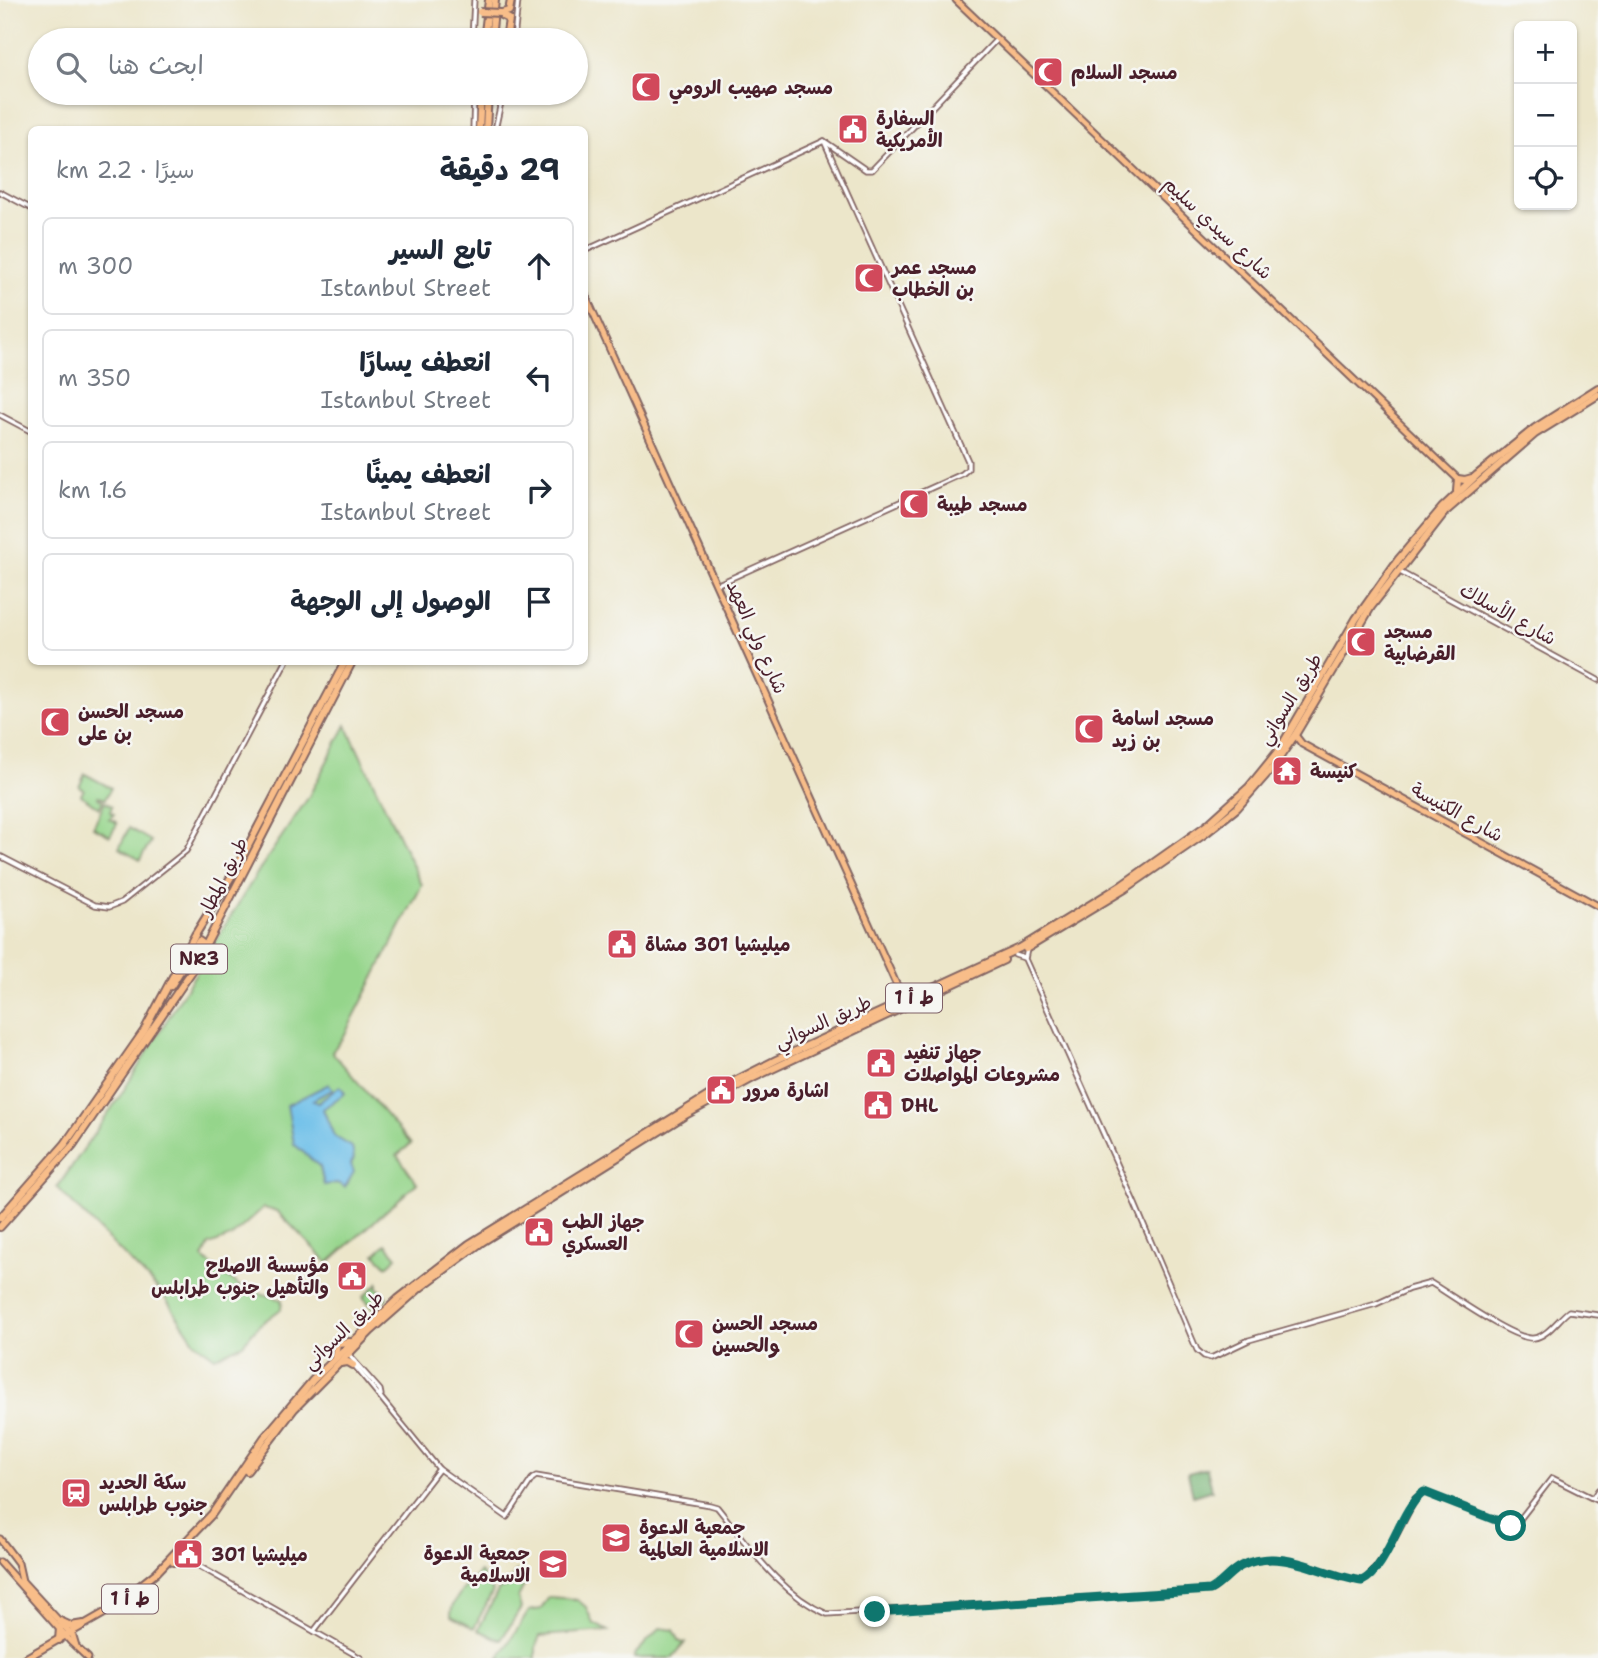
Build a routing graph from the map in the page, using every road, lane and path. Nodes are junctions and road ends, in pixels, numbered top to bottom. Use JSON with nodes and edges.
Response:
{"nodes":[{"id":1,"x":489,"y":0,"type":"edge"},
{"id":2,"x":495,"y":0,"type":"edge"},
{"id":3,"x":511,"y":0,"type":"edge"},
{"id":4,"x":518,"y":0,"type":"edge"},
{"id":5,"x":956,"y":0,"type":"edge"},
{"id":6,"x":476,"y":8,"type":"edge"},
{"id":7,"x":501,"y":14,"type":"junction"},
{"id":8,"x":474,"y":28,"type":"edge"},
{"id":9,"x":486,"y":28,"type":"edge"},
{"id":10,"x":492,"y":28,"type":"edge"},
{"id":11,"x":508,"y":28,"type":"edge"},
{"id":12,"x":515,"y":28,"type":"edge"},
{"id":13,"x":997,"y":39,"type":"junction"},
{"id":14,"x":475,"y":105,"type":"edge"},
{"id":15,"x":479,"y":105,"type":"edge"},
{"id":16,"x":488,"y":105,"type":"edge"},
{"id":17,"x":500,"y":105,"type":"edge"},
{"id":18,"x":476,"y":126,"type":"edge"},
{"id":19,"x":477,"y":126,"type":"edge"},
{"id":20,"x":486,"y":126,"type":"edge"},
{"id":21,"x":496,"y":126,"type":"edge"},
{"id":22,"x":824,"y":141,"type":"junction"},
{"id":23,"x":0,"y":192,"type":"edge"},
{"id":24,"x":28,"y":207,"type":"edge"},
{"id":25,"x":588,"y":249,"type":"edge"},
{"id":26,"x":588,"y":301,"type":"edge"},
{"id":27,"x":1598,"y":388,"type":"edge"},
{"id":28,"x":1598,"y":395,"type":"edge"},
{"id":29,"x":0,"y":415,"type":"edge"},
{"id":30,"x":1557,"y":417,"type":"junction"},
{"id":31,"x":1547,"y":423,"type":"junction"},
{"id":32,"x":28,"y":430,"type":"edge"},
{"id":33,"x":1476,"y":475,"type":"junction"},
{"id":34,"x":1458,"y":478,"type":"junction"},
{"id":35,"x":1455,"y":494,"type":"junction"},
{"id":36,"x":1403,"y":569,"type":"junction"},
{"id":37,"x":716,"y":585,"type":"junction"},
{"id":38,"x":284,"y":665,"type":"edge"},
{"id":39,"x":343,"y":665,"type":"edge"},
{"id":40,"x":350,"y":665,"type":"edge"},
{"id":41,"x":1598,"y":680,"type":"edge"},
{"id":42,"x":1295,"y":735,"type":"junction"},
{"id":43,"x":1303,"y":744,"type":"junction"},
{"id":44,"x":1289,"y":745,"type":"junction"},
{"id":45,"x":0,"y":856,"type":"edge"},
{"id":46,"x":1598,"y":906,"type":"edge"},
{"id":47,"x":1027,"y":949,"type":"junction"},
{"id":48,"x":1015,"y":955,"type":"junction"},
{"id":49,"x":1025,"y":959,"type":"junction"},
{"id":50,"x":901,"y":995,"type":"junction"},
{"id":51,"x":911,"y":999,"type":"junction"},
{"id":52,"x":900,"y":1004,"type":"junction"},
{"id":53,"x":150,"y":1033,"type":"junction"},
{"id":54,"x":139,"y":1039,"type":"junction"},
{"id":55,"x":720,"y":1092,"type":"junction"},
{"id":56,"x":0,"y":1217,"type":"edge"},
{"id":57,"x":0,"y":1227,"type":"edge"},
{"id":58,"x":1598,"y":1315,"type":"edge"},
{"id":59,"x":354,"y":1343,"type":"junction"},
{"id":60,"x":345,"y":1352,"type":"junction"},
{"id":61,"x":335,"y":1363,"type":"junction"},
{"id":62,"x":354,"y":1364,"type":"junction"},
{"id":63,"x":439,"y":1469,"type":"junction"},
{"id":64,"x":1598,"y":1490,"type":"edge"},
{"id":65,"x":1593,"y":1498,"type":"junction"},
{"id":66,"x":1598,"y":1501,"type":"edge"},
{"id":67,"x":0,"y":1539,"type":"edge"},
{"id":68,"x":188,"y":1546,"type":"junction"},
{"id":69,"x":180,"y":1553,"type":"junction"},
{"id":70,"x":190,"y":1561,"type":"junction"},
{"id":71,"x":0,"y":1562,"type":"edge"},
{"id":72,"x":173,"y":1562,"type":"junction"},
{"id":73,"x":34,"y":1596,"type":"junction"},
{"id":74,"x":126,"y":1600,"type":"junction"},
{"id":75,"x":89,"y":1623,"type":"junction"},
{"id":76,"x":60,"y":1625,"type":"junction"},
{"id":77,"x":314,"y":1632,"type":"junction"},
{"id":78,"x":70,"y":1636,"type":"junction"},
{"id":79,"x":60,"y":1640,"type":"junction"},
{"id":80,"x":26,"y":1658,"type":"edge"},
{"id":81,"x":33,"y":1658,"type":"edge"},
{"id":82,"x":88,"y":1658,"type":"edge"},
{"id":83,"x":361,"y":1658,"type":"edge"}],
"edges":[{"from":1,"to":9,"type":"highway"},
{"from":2,"to":10,"type":"highway"},
{"from":3,"to":7,"type":"highway"},
{"from":4,"to":12,"type":"street"},
{"from":5,"to":13,"type":"main road","name":"شارع سيدي سليم"},
{"from":6,"to":7,"type":"highway","bridge":true},
{"from":6,"to":8,"type":"street"},
{"from":7,"to":11,"type":"highway"},
{"from":13,"to":22,"type":"street"},
{"from":13,"to":34,"type":"main road","name":"شارع سيدي سليم"},
{"from":14,"to":18,"type":"street"},
{"from":15,"to":19,"type":"highway"},
{"from":16,"to":20,"type":"highway"},
{"from":17,"to":21,"type":"street"},
{"from":22,"to":25,"type":"street"},
{"from":22,"to":37,"type":"street"},
{"from":23,"to":24,"type":"street"},
{"from":26,"to":37,"type":"main road","name":"شارع ولي العهد"},
{"from":27,"to":30,"type":"highway","name":"طريق السواني","number":"ط أ 1"},
{"from":28,"to":30,"type":"highway","name":"طريق السواني","number":"ط أ 1"},
{"from":29,"to":32,"type":"street"},
{"from":30,"to":31,"type":"highway","name":"طريق السواني","number":"ط أ 1"},
{"from":31,"to":33,"type":"highway","name":"طريق السواني","number":"ط أ 1"},
{"from":31,"to":36,"type":"highway","name":"طريق السواني","number":"ط أ 1"},
{"from":33,"to":34,"type":"highway"},
{"from":33,"to":35,"type":"highway","name":"طريق السواني","number":"ط أ 1"},
{"from":34,"to":35,"type":"highway"},
{"from":35,"to":51,"type":"highway","name":"طريق السواني","number":"ط أ 1"},
{"from":36,"to":41,"type":"street","name":"شارع الأسلاك"},
{"from":36,"to":42,"type":"highway","name":"طريق السواني","number":"ط أ 1"},
{"from":37,"to":50,"type":"main road","name":"شارع ولي العهد"},
{"from":38,"to":45,"type":"street"},
{"from":39,"to":54,"type":"highway","name":"طريق المطار","number":"NR3"},
{"from":40,"to":53,"type":"highway","name":"طريق المطار","number":"NR3"},
{"from":42,"to":43,"type":"main road","name":"شارع الكنيسة"},
{"from":42,"to":44,"type":"highway","name":"طريق السواني","number":"ط أ 1"},
{"from":43,"to":44,"type":"main road"},
{"from":43,"to":46,"type":"main road","name":"شارع الكنيسة"},
{"from":44,"to":47,"type":"highway","name":"طريق السواني","number":"ط أ 1"},
{"from":47,"to":48,"type":"highway","name":"طريق السواني","number":"ط أ 1"},
{"from":47,"to":49,"type":"street"},
{"from":48,"to":49,"type":"street"},
{"from":48,"to":55,"type":"highway","name":"طريق السواني","number":"ط أ 1"},
{"from":49,"to":58,"type":"street"},
{"from":50,"to":51,"type":"main road"},
{"from":50,"to":52,"type":"main road"},
{"from":51,"to":52,"type":"highway","name":"طريق السواني","number":"ط أ 1"},
{"from":52,"to":55,"type":"highway","name":"طريق السواني","number":"ط أ 1"},
{"from":53,"to":54,"type":"highway"},
{"from":53,"to":57,"type":"highway","name":"طريق المطار","number":"NR3"},
{"from":54,"to":56,"type":"highway","name":"طريق المطار","number":"NR3"},
{"from":55,"to":59,"type":"highway","name":"طريق السواني","number":"ط أ 1"},
{"from":59,"to":60,"type":"highway","name":"طريق السواني","number":"ط أ 1"},
{"from":59,"to":61,"type":"highway"},
{"from":59,"to":62,"type":"highway"},
{"from":60,"to":61,"type":"highway","name":"طريق السواني","number":"ط أ 1"},
{"from":60,"to":62,"type":"street"},
{"from":61,"to":62,"type":"highway"},
{"from":61,"to":68,"type":"highway","name":"طريق السواني","number":"ط أ 1"},
{"from":61,"to":69,"type":"highway","name":"طريق السواني","number":"ط أ 1"},
{"from":62,"to":63,"type":"street"},
{"from":63,"to":65,"type":"street"},
{"from":63,"to":77,"type":"street"},
{"from":64,"to":65,"type":"street"},
{"from":65,"to":66,"type":"street"},
{"from":67,"to":73,"type":"main road"},
{"from":68,"to":69,"type":"highway","name":"طريق السواني","number":"ط أ 1"},
{"from":68,"to":70,"type":"highway"},
{"from":69,"to":70,"type":"street"},
{"from":69,"to":72,"type":"highway","name":"طريق السواني","number":"ط أ 1"},
{"from":69,"to":74,"type":"highway","name":"طريق السواني","number":"ط أ 1"},
{"from":70,"to":72,"type":"highway"},
{"from":70,"to":77,"type":"street"},
{"from":71,"to":73,"type":"main road"},
{"from":72,"to":74,"type":"highway","name":"طريق السواني","number":"ط أ 1"},
{"from":73,"to":76,"type":"main road"},
{"from":74,"to":75,"type":"highway","name":"طريق السواني","number":"ط أ 1"},
{"from":74,"to":78,"type":"highway","name":"طريق السواني","number":"ط أ 1"},
{"from":75,"to":76,"type":"highway"},
{"from":75,"to":78,"type":"highway","name":"طريق السواني","number":"ط أ 1"},
{"from":76,"to":78,"type":"main road"},
{"from":76,"to":79,"type":"highway"},
{"from":77,"to":83,"type":"street"},
{"from":78,"to":79,"type":"highway","name":"طريق السواني","number":"ط أ 1"},
{"from":78,"to":81,"type":"highway","name":"طريق السواني","number":"ط أ 1"},
{"from":78,"to":82,"type":"main road"},
{"from":79,"to":80,"type":"highway","name":"طريق السواني","number":"ط أ 1"}]}
